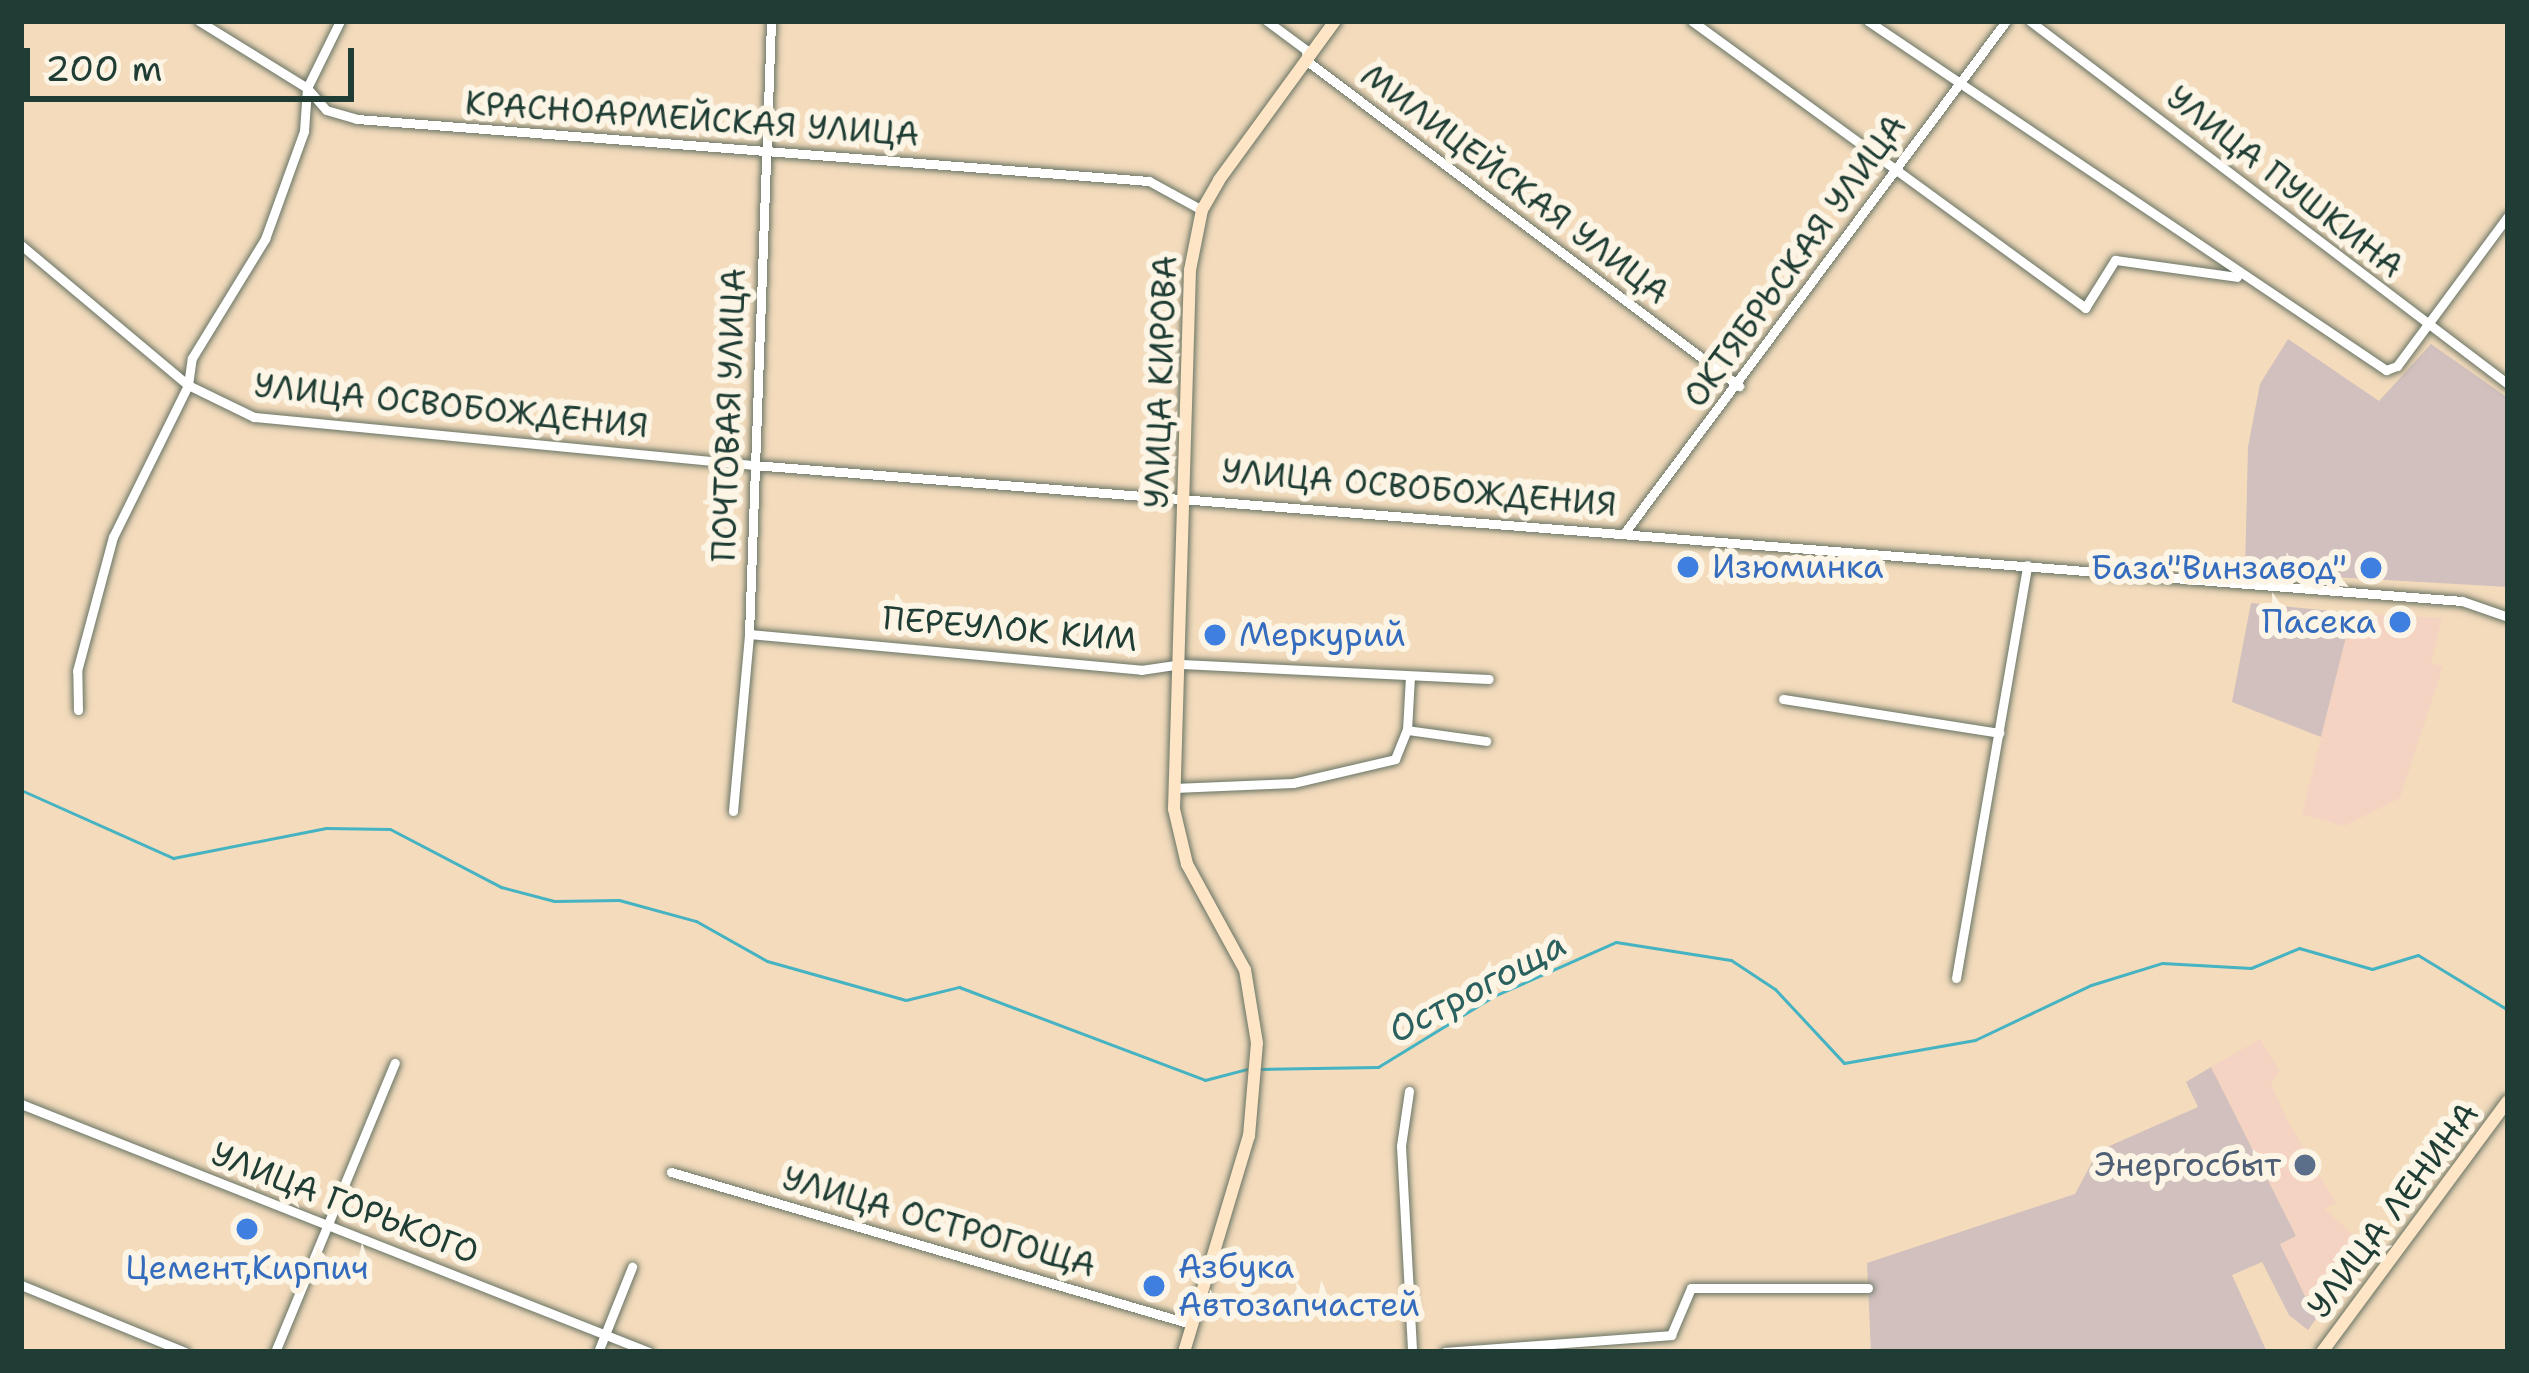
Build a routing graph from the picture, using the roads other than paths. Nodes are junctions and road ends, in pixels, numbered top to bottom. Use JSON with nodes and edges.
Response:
{"nodes":[{"id":1,"x":200,"y":21,"type":"edge"},
{"id":2,"x":340,"y":21,"type":"edge"},
{"id":3,"x":771,"y":21,"type":"edge"},
{"id":4,"x":1267,"y":21,"type":"edge"},
{"id":5,"x":1335,"y":21,"type":"edge"},
{"id":6,"x":1692,"y":21,"type":"edge"},
{"id":7,"x":1868,"y":21,"type":"edge"},
{"id":8,"x":2006,"y":21,"type":"edge"},
{"id":9,"x":2030,"y":21,"type":"edge"},
{"id":10,"x":1307,"y":61,"type":"junction"},
{"id":11,"x":1960,"y":83,"type":"junction"},
{"id":12,"x":307,"y":88,"type":"junction"},
{"id":13,"x":767,"y":152,"type":"junction"},
{"id":14,"x":1892,"y":172,"type":"junction"},
{"id":15,"x":1202,"y":210,"type":"junction"},
{"id":16,"x":2508,"y":216,"type":"edge"},
{"id":17,"x":21,"y":245,"type":"edge"},
{"id":18,"x":2239,"y":277,"type":"junction"},
{"id":19,"x":2427,"y":326,"type":"junction"},
{"id":20,"x":2508,"y":384,"type":"edge"},
{"id":21,"x":188,"y":386,"type":"junction"},
{"id":22,"x":1738,"y":386,"type":"junction"},
{"id":23,"x":753,"y":465,"type":"junction"},
{"id":24,"x":1184,"y":496,"type":"junction"},
{"id":25,"x":1625,"y":532,"type":"junction"},
{"id":26,"x":2027,"y":565,"type":"junction"},
{"id":27,"x":2508,"y":617,"type":"edge"},
{"id":28,"x":748,"y":634,"type":"junction"},
{"id":29,"x":1181,"y":664,"type":"junction"},
{"id":30,"x":1410,"y":676,"type":"junction"},
{"id":31,"x":1489,"y":679,"type":"dead end"},
{"id":32,"x":1783,"y":700,"type":"dead end"},
{"id":33,"x":78,"y":710,"type":"dead end"},
{"id":34,"x":1407,"y":730,"type":"junction"},
{"id":35,"x":1999,"y":733,"type":"junction"},
{"id":36,"x":1486,"y":741,"type":"dead end"},
{"id":37,"x":1174,"y":788,"type":"junction"},
{"id":38,"x":733,"y":811,"type":"dead end"},
{"id":39,"x":1956,"y":979,"type":"dead end"},
{"id":40,"x":395,"y":1063,"type":"dead end"},
{"id":41,"x":1409,"y":1091,"type":"dead end"},
{"id":42,"x":2508,"y":1100,"type":"edge"},
{"id":43,"x":21,"y":1104,"type":"edge"},
{"id":44,"x":671,"y":1172,"type":"dead end"},
{"id":45,"x":328,"y":1225,"type":"junction"},
{"id":46,"x":632,"y":1267,"type":"dead end"},
{"id":47,"x":21,"y":1285,"type":"edge"},
{"id":48,"x":1868,"y":1288,"type":"dead end"},
{"id":49,"x":1191,"y":1324,"type":"junction"},
{"id":50,"x":604,"y":1334,"type":"junction"},
{"id":51,"x":185,"y":1352,"type":"edge"},
{"id":52,"x":275,"y":1352,"type":"edge"},
{"id":53,"x":598,"y":1352,"type":"edge"},
{"id":54,"x":649,"y":1352,"type":"edge"},
{"id":55,"x":1184,"y":1352,"type":"edge"},
{"id":56,"x":1412,"y":1352,"type":"edge"},
{"id":57,"x":1444,"y":1352,"type":"edge"},
{"id":58,"x":2322,"y":1352,"type":"edge"}],
"edges":[{"from":1,"to":12,"type":"street","name":"КРАСНОАРМЕЙСКАЯ УЛИЦА"},
{"from":2,"to":12,"type":"street"},
{"from":3,"to":13,"type":"street","name":"ПОЧТОВАЯ УЛИЦА"},
{"from":4,"to":10,"type":"street","name":"МИЛИЦЕЙСКАЯ УЛИЦА"},
{"from":5,"to":10,"type":"main road","name":"УЛИЦА КИРОВА"},
{"from":6,"to":14,"type":"street"},
{"from":7,"to":11,"type":"street"},
{"from":8,"to":11,"type":"street","name":"ОКТЯБРЬСКАЯ УЛИЦА"},
{"from":9,"to":19,"type":"street","name":"УЛИЦА ПУШКИНА"},
{"from":10,"to":15,"type":"main road","name":"УЛИЦА КИРОВА"},
{"from":10,"to":22,"type":"street","name":"МИЛИЦЕЙСКАЯ УЛИЦА"},
{"from":11,"to":14,"type":"street","name":"ОКТЯБРЬСКАЯ УЛИЦА"},
{"from":11,"to":18,"type":"street"},
{"from":12,"to":13,"type":"street","name":"КРАСНОАРМЕЙСКАЯ УЛИЦА"},
{"from":12,"to":21,"type":"street"},
{"from":13,"to":15,"type":"street","name":"КРАСНОАРМЕЙСКАЯ УЛИЦА"},
{"from":13,"to":23,"type":"street","name":"ПОЧТОВАЯ УЛИЦА"},
{"from":14,"to":18,"type":"street"},
{"from":14,"to":22,"type":"street","name":"ОКТЯБРЬСКАЯ УЛИЦА"},
{"from":15,"to":24,"type":"main road","name":"УЛИЦА КИРОВА"},
{"from":16,"to":19,"type":"street"},
{"from":17,"to":21,"type":"street","name":"УЛИЦА ОСВОБОЖДЕНИЯ"},
{"from":18,"to":19,"type":"street"},
{"from":19,"to":20,"type":"street","name":"УЛИЦА ПУШКИНА"},
{"from":21,"to":23,"type":"street","name":"УЛИЦА ОСВОБОЖДЕНИЯ"},
{"from":21,"to":33,"type":"street"},
{"from":22,"to":25,"type":"street","name":"ОКТЯБРЬСКАЯ УЛИЦА"},
{"from":23,"to":24,"type":"street","name":"УЛИЦА ОСВОБОЖДЕНИЯ"},
{"from":23,"to":28,"type":"street","name":"ПОЧТОВАЯ УЛИЦА"},
{"from":24,"to":25,"type":"street","name":"УЛИЦА ОСВОБОЖДЕНИЯ"},
{"from":24,"to":29,"type":"main road","name":"УЛИЦА КИРОВА"},
{"from":25,"to":26,"type":"street","name":"УЛИЦА ОСВОБОЖДЕНИЯ"},
{"from":26,"to":27,"type":"street","name":"УЛИЦА ОСВОБОЖДЕНИЯ"},
{"from":26,"to":35,"type":"street"},
{"from":28,"to":29,"type":"street","name":"ПЕРЕУЛОК КИМ"},
{"from":28,"to":38,"type":"street","name":"ПОЧТОВАЯ УЛИЦА"},
{"from":29,"to":30,"type":"street","name":"ПЕРЕУЛОК КИМ"},
{"from":29,"to":37,"type":"main road","name":"УЛИЦА КИРОВА"},
{"from":30,"to":31,"type":"street","name":"ПЕРЕУЛОК КИМ"},
{"from":30,"to":34,"type":"street"},
{"from":32,"to":35,"type":"street"},
{"from":34,"to":36,"type":"street"},
{"from":34,"to":37,"type":"street"},
{"from":35,"to":39,"type":"street"},
{"from":37,"to":49,"type":"main road","name":"УЛИЦА КИРОВА"},
{"from":40,"to":45,"type":"street"},
{"from":41,"to":56,"type":"street"},
{"from":42,"to":58,"type":"main road","name":"УЛИЦА ЛЕНИНА"},
{"from":43,"to":45,"type":"street","name":"УЛИЦА ГОРЬКОГО"},
{"from":44,"to":49,"type":"street","name":"УЛИЦА ОСТРОГОЩА"},
{"from":45,"to":50,"type":"street","name":"УЛИЦА ГОРЬКОГО"},
{"from":45,"to":52,"type":"street"},
{"from":46,"to":50,"type":"street"},
{"from":47,"to":51,"type":"street"},
{"from":48,"to":57,"type":"street"},
{"from":49,"to":55,"type":"main road","name":"УЛИЦА КИРОВА"},
{"from":50,"to":53,"type":"street"},
{"from":50,"to":54,"type":"street","name":"УЛИЦА ГОРЬКОГО"}]}
